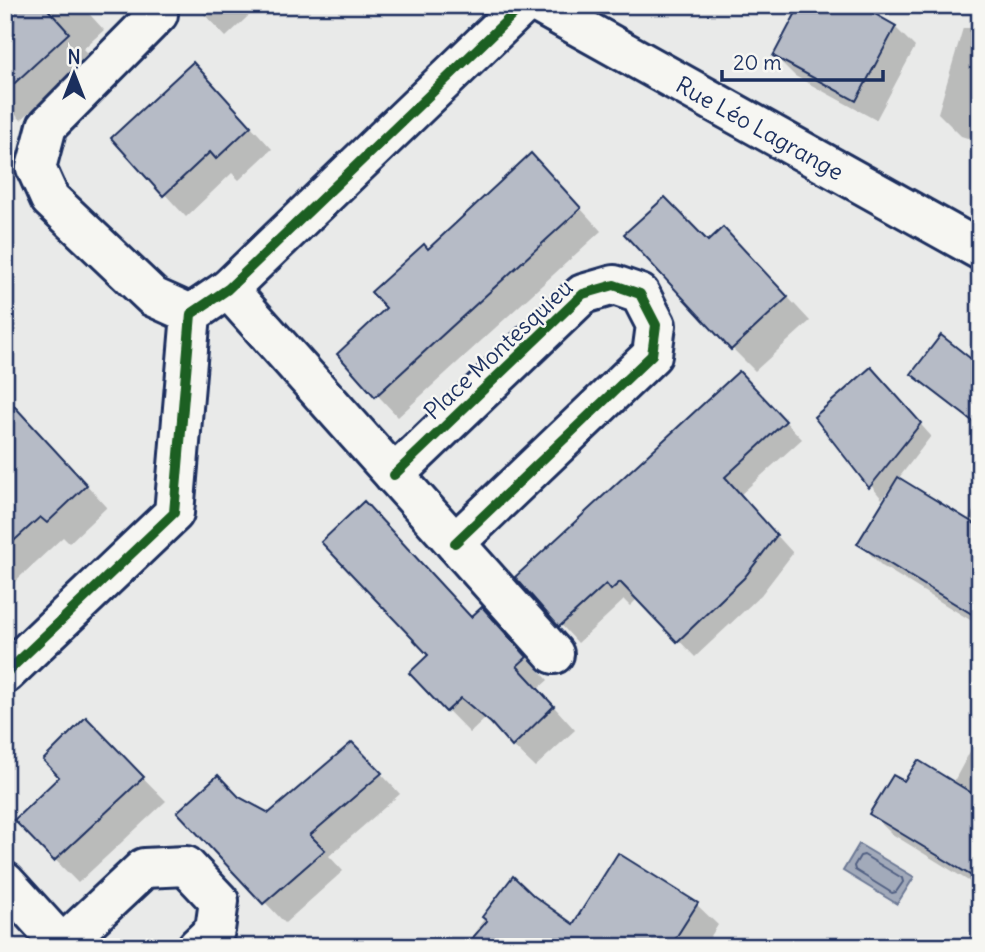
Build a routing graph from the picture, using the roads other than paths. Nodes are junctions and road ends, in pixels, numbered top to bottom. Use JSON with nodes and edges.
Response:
{"nodes":[{"id":1,"x":151,"y":5,"type":"edge"},
{"id":2,"x":523,"y":5,"type":"edge"},
{"id":3,"x":540,"y":5,"type":"edge"},
{"id":4,"x":21,"y":165,"type":"edge"},
{"id":5,"x":980,"y":250,"type":"edge"},
{"id":6,"x":228,"y":289,"type":"junction"},
{"id":7,"x":191,"y":314,"type":"junction"},
{"id":8,"x":394,"y":475,"type":"junction"},
{"id":9,"x":454,"y":543,"type":"junction"},
{"id":10,"x":554,"y":654,"type":"dead end"},
{"id":11,"x":5,"y":674,"type":"edge"},
{"id":12,"x":5,"y":882,"type":"edge"},
{"id":13,"x":63,"y":946,"type":"edge"},
{"id":14,"x":197,"y":947,"type":"edge"}],
"edges":[{"from":1,"to":4,"type":"street"},
{"from":2,"to":6,"type":"street"},
{"from":3,"to":5,"type":"street","name":"Rue Léo Lagrange"},
{"from":4,"to":7,"type":"street"},
{"from":6,"to":7,"type":"street"},
{"from":6,"to":8,"type":"street"},
{"from":7,"to":11,"type":"street"},
{"from":8,"to":9,"type":"street"},
{"from":8,"to":9,"type":"street","name":"Place Montesquieu"},
{"from":9,"to":10,"type":"street"},
{"from":12,"to":13,"type":"street"},
{"from":13,"to":14,"type":"street"}]}
